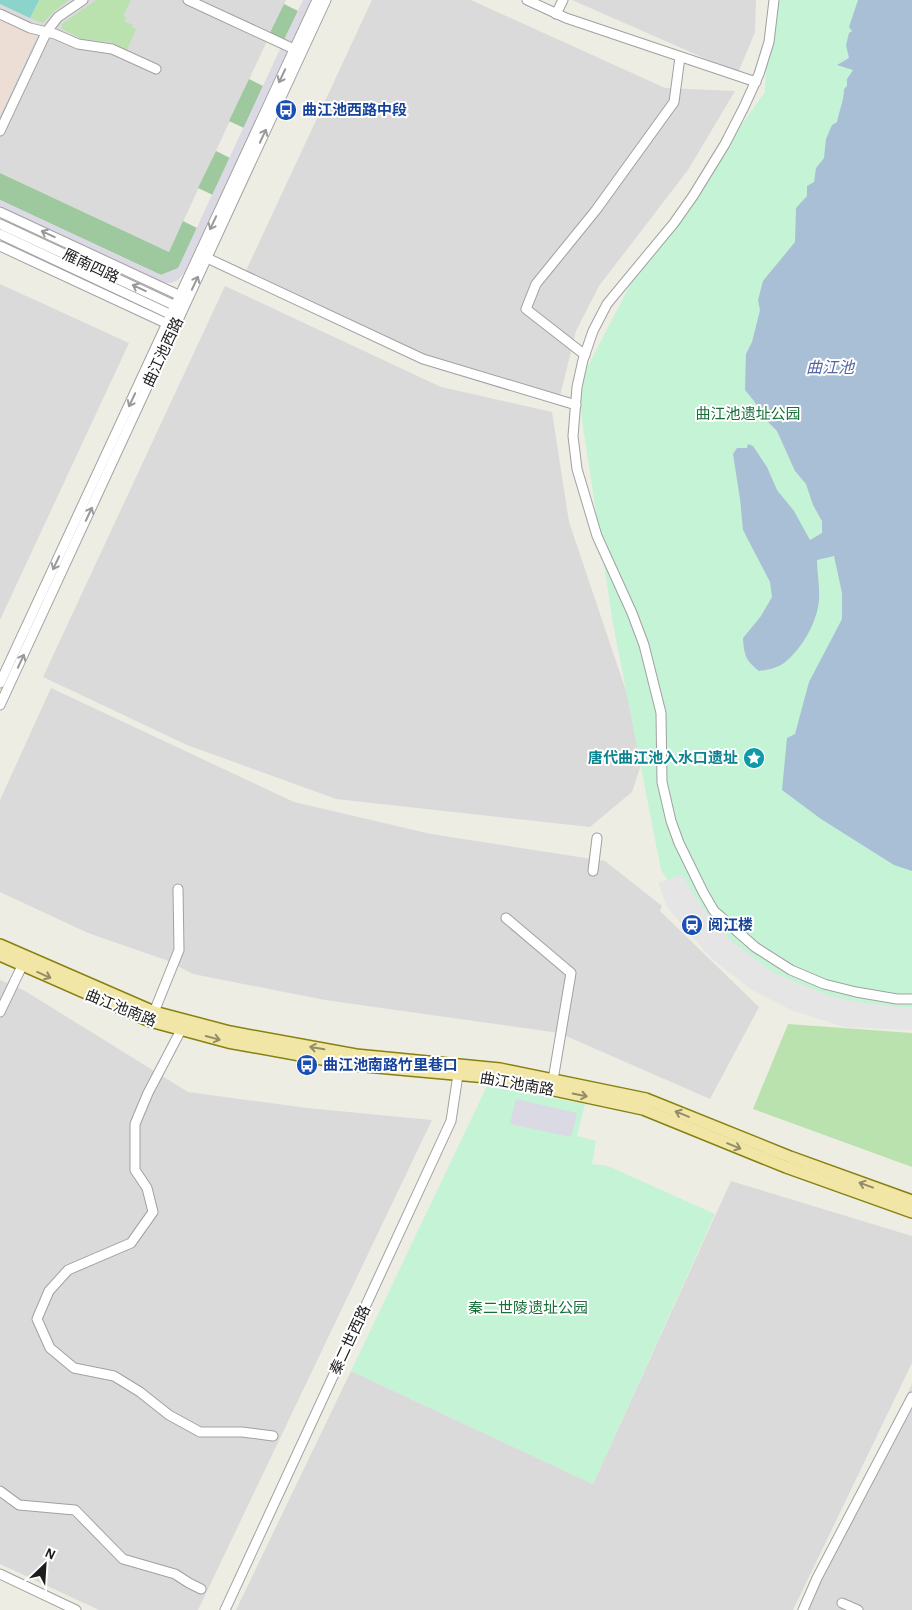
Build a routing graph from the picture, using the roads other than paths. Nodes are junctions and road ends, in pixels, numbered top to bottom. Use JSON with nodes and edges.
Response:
{"nodes":[{"id":1,"x":83,"y":0,"type":"edge"},
{"id":2,"x":188,"y":0,"type":"edge"},
{"id":3,"x":317,"y":0,"type":"edge"},
{"id":4,"x":326,"y":0,"type":"edge"},
{"id":5,"x":527,"y":0,"type":"edge"},
{"id":6,"x":562,"y":0,"type":"edge"},
{"id":7,"x":774,"y":0,"type":"edge"},
{"id":8,"x":0,"y":14,"type":"edge"},
{"id":9,"x":556,"y":14,"type":"junction"},
{"id":10,"x":46,"y":32,"type":"junction"},
{"id":11,"x":294,"y":50,"type":"junction"},
{"id":12,"x":680,"y":57,"type":"junction"},
{"id":13,"x":156,"y":70,"type":"dead end"},
{"id":14,"x":756,"y":82,"type":"junction"},
{"id":15,"x":0,"y":131,"type":"edge"},
{"id":16,"x":0,"y":212,"type":"edge"},
{"id":17,"x":0,"y":224,"type":"edge"},
{"id":18,"x":0,"y":234,"type":"edge"},
{"id":19,"x":0,"y":246,"type":"edge"},
{"id":20,"x":207,"y":258,"type":"junction"},
{"id":21,"x":184,"y":297,"type":"junction"},
{"id":22,"x":177,"y":312,"type":"junction"},
{"id":23,"x":170,"y":326,"type":"junction"},
{"id":24,"x":585,"y":355,"type":"junction"},
{"id":25,"x":576,"y":405,"type":"junction"},
{"id":26,"x":0,"y":683,"type":"edge"},
{"id":27,"x":0,"y":705,"type":"edge"},
{"id":28,"x":597,"y":838,"type":"dead end"},
{"id":29,"x":593,"y":871,"type":"dead end"},
{"id":30,"x":178,"y":889,"type":"dead end"},
{"id":31,"x":506,"y":918,"type":"dead end"},
{"id":32,"x":0,"y":945,"type":"edge"},
{"id":33,"x":0,"y":955,"type":"edge"},
{"id":34,"x":22,"y":966,"type":"junction"},
{"id":35,"x":912,"y":999,"type":"edge"},
{"id":36,"x":0,"y":1012,"type":"edge"},
{"id":37,"x":154,"y":1012,"type":"junction"},
{"id":38,"x":182,"y":1030,"type":"junction"},
{"id":39,"x":459,"y":1070,"type":"junction"},
{"id":40,"x":553,"y":1080,"type":"junction"},
{"id":41,"x":912,"y":1201,"type":"edge"},
{"id":42,"x":912,"y":1212,"type":"edge"},
{"id":43,"x":912,"y":1398,"type":"edge"},
{"id":44,"x":273,"y":1436,"type":"dead end"},
{"id":45,"x":0,"y":1491,"type":"edge"},
{"id":46,"x":0,"y":1574,"type":"edge"},
{"id":47,"x":201,"y":1589,"type":"dead end"},
{"id":48,"x":842,"y":1603,"type":"dead end"},
{"id":49,"x":76,"y":1610,"type":"edge"},
{"id":50,"x":225,"y":1610,"type":"edge"},
{"id":51,"x":803,"y":1610,"type":"edge"},
{"id":52,"x":858,"y":1610,"type":"edge"}],
"edges":[{"from":1,"to":10,"type":"street"},
{"from":2,"to":11,"type":"street"},
{"from":3,"to":11,"type":"street","name":"曲江池西路"},
{"from":20,"to":4,"type":"street","name":"曲江池西路","one_way":true},
{"from":5,"to":9,"type":"street"},
{"from":6,"to":9,"type":"street"},
{"from":7,"to":14,"type":"street"},
{"from":8,"to":10,"type":"street"},
{"from":9,"to":12,"type":"street"},
{"from":10,"to":13,"type":"street"},
{"from":10,"to":15,"type":"street"},
{"from":11,"to":21,"type":"street","name":"曲江池西路","one_way":true},
{"from":12,"to":14,"type":"street"},
{"from":12,"to":24,"type":"street"},
{"from":14,"to":24,"type":"street"},
{"from":21,"to":16,"type":"street","one_way":true},
{"from":22,"to":17,"type":"street","name":"雁南四路","one_way":true},
{"from":18,"to":22,"type":"street","name":"雁南四路"},
{"from":19,"to":23,"type":"street"},
{"from":21,"to":20,"type":"street","name":"曲江池西路","one_way":true},
{"from":20,"to":25,"type":"street"},
{"from":21,"to":22,"type":"street","name":"曲江池西路"},
{"from":22,"to":23,"type":"street","name":"曲江池西路"},
{"from":23,"to":26,"type":"street","name":"曲江池西路","one_way":true},
{"from":27,"to":23,"type":"street","name":"曲江池西路","one_way":true},
{"from":24,"to":25,"type":"street"},
{"from":25,"to":35,"type":"street"},
{"from":28,"to":29,"type":"street"},
{"from":30,"to":37,"type":"street"},
{"from":31,"to":40,"type":"street"},
{"from":32,"to":37,"type":"main road","name":"曲江池南路"},
{"from":33,"to":34,"type":"main road","name":"曲江池南路"},
{"from":34,"to":36,"type":"street"},
{"from":34,"to":38,"type":"main road","name":"曲江池南路","one_way":true},
{"from":39,"to":37,"type":"main road","name":"曲江池南路","one_way":true},
{"from":38,"to":39,"type":"main road","name":"曲江池南路","one_way":true},
{"from":38,"to":44,"type":"street"},
{"from":39,"to":40,"type":"main road","name":"曲江池南路"},
{"from":39,"to":42,"type":"main road","name":"曲江池南路","one_way":true},
{"from":39,"to":50,"type":"street","name":"秦二世西路"},
{"from":41,"to":40,"type":"main road","name":"曲江池南路","one_way":true},
{"from":43,"to":51,"type":"street"},
{"from":45,"to":47,"type":"street"},
{"from":46,"to":49,"type":"street"},
{"from":48,"to":52,"type":"street"}]}
